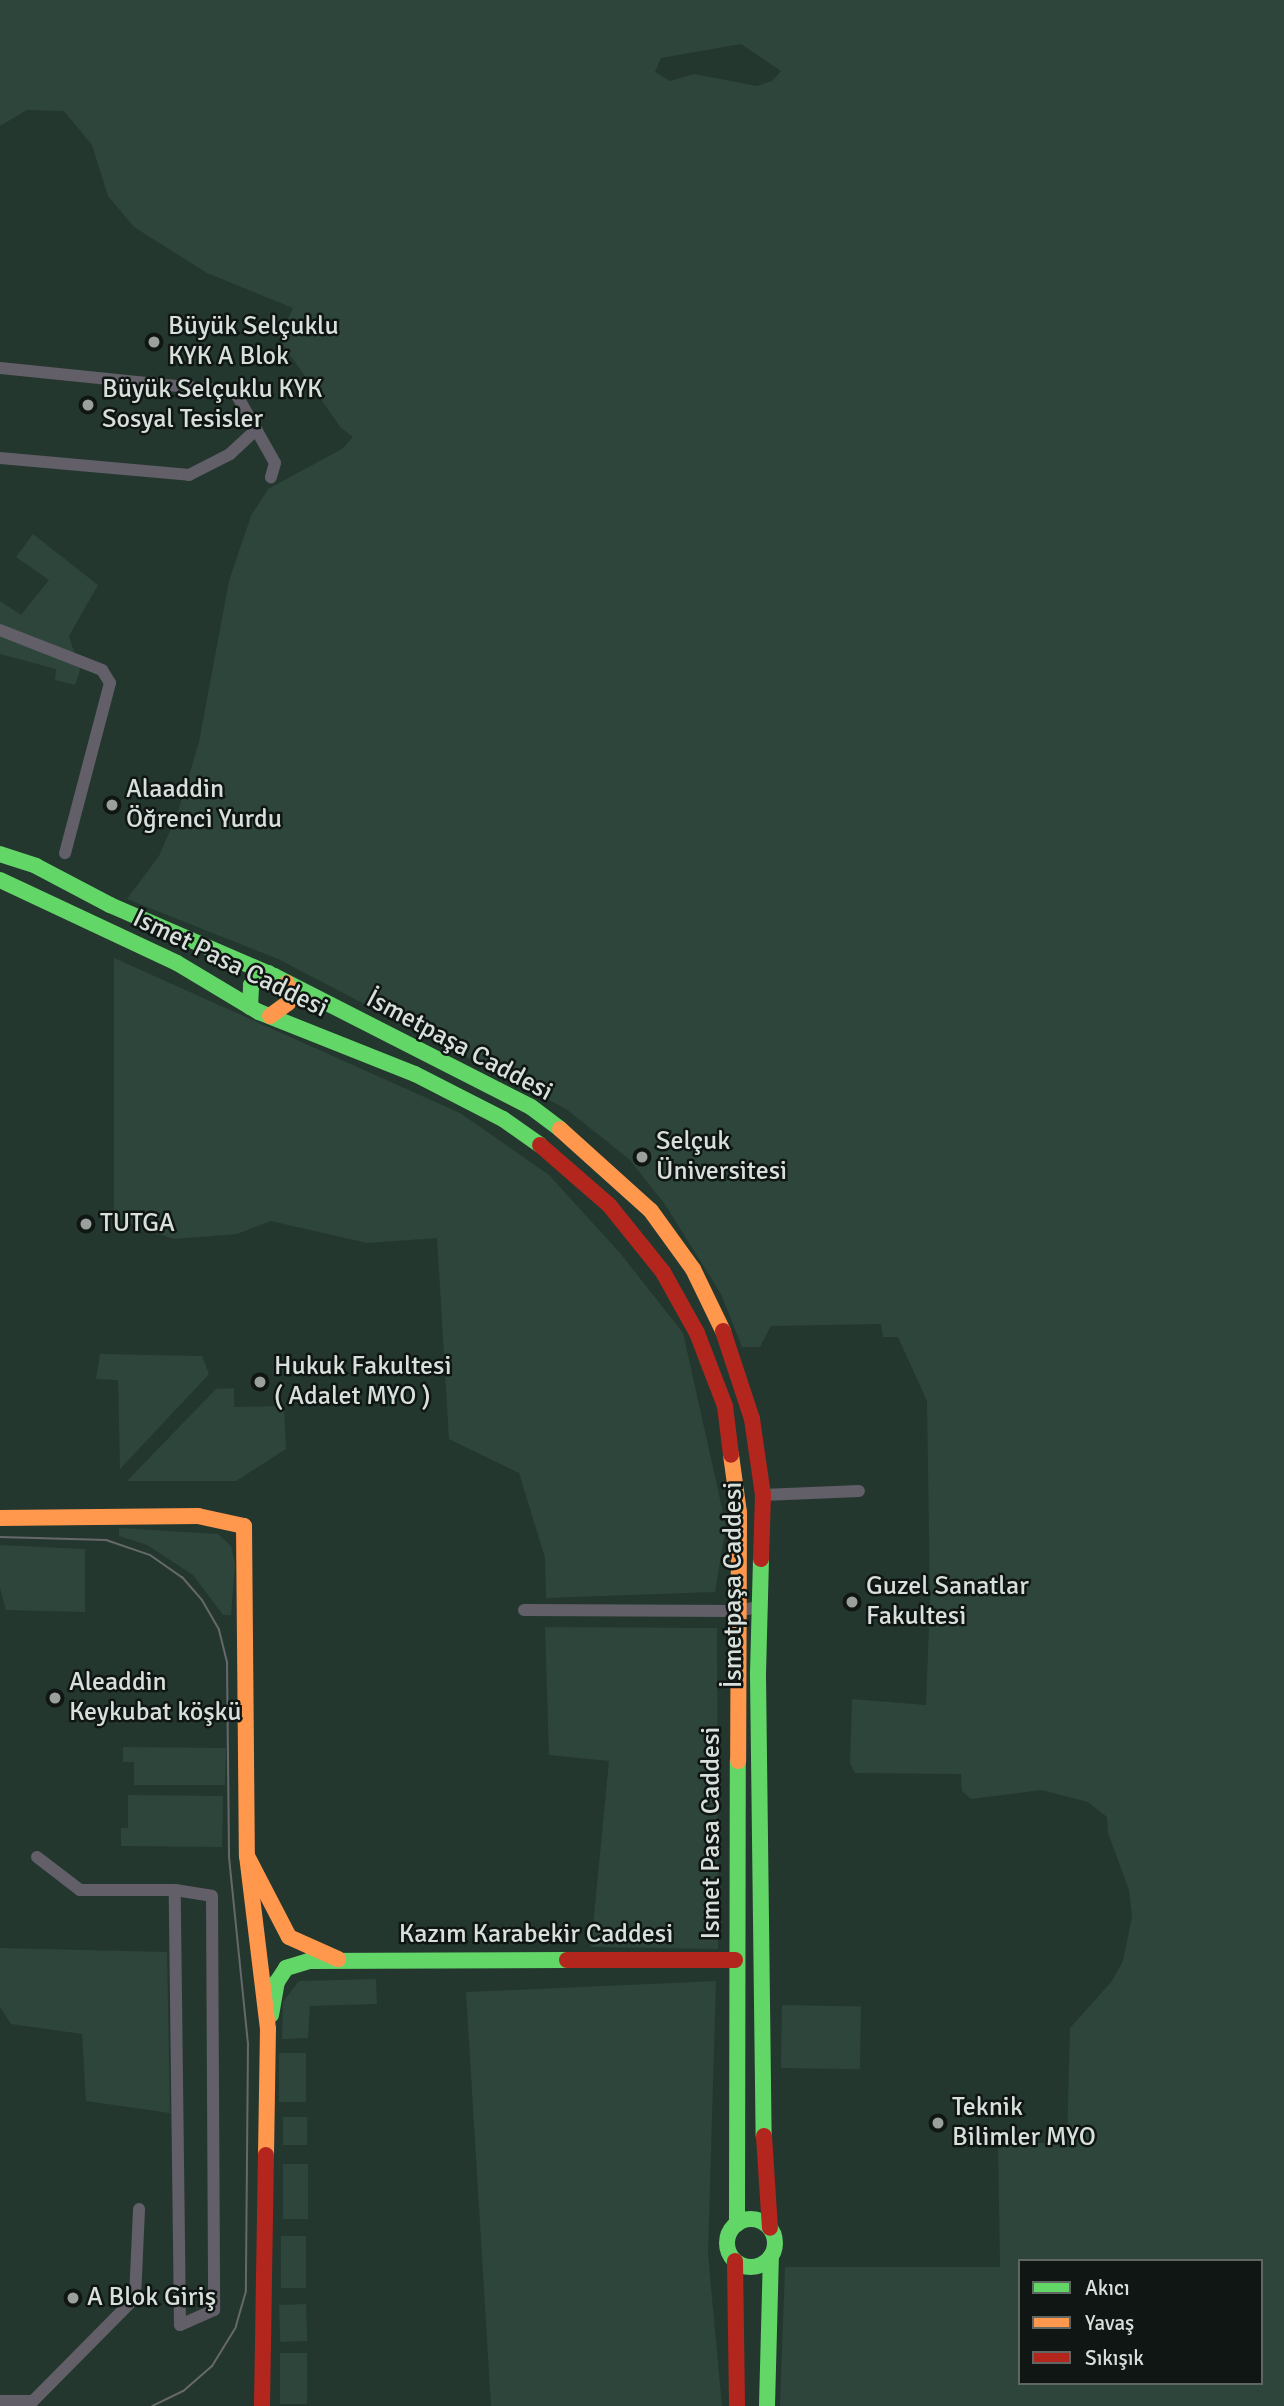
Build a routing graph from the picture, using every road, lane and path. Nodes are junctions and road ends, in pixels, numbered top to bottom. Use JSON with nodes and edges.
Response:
{"nodes":[{"id":1,"x":0,"y":368,"type":"edge"},
{"id":2,"x":256,"y":430,"type":"junction"},
{"id":3,"x":0,"y":458,"type":"edge"},
{"id":4,"x":271,"y":477,"type":"dead end"},
{"id":5,"x":0,"y":630,"type":"edge"},
{"id":6,"x":65,"y":853,"type":"dead end"},
{"id":7,"x":0,"y":854,"type":"edge"},
{"id":8,"x":0,"y":880,"type":"edge"},
{"id":9,"x":110,"y":905,"type":"junction"},
{"id":10,"x":91,"y":924,"type":"junction"},
{"id":11,"x":268,"y":974,"type":"junction"},
{"id":12,"x":287,"y":983,"type":"junction"},
{"id":13,"x":250,"y":1007,"type":"junction"},
{"id":14,"x":270,"y":1016,"type":"junction"},
{"id":15,"x":859,"y":1491,"type":"dead end"},
{"id":16,"x":763,"y":1495,"type":"junction"},
{"id":17,"x":0,"y":1518,"type":"edge"},
{"id":18,"x":761,"y":1606,"type":"junction"},
{"id":19,"x":524,"y":1611,"type":"dead end"},
{"id":20,"x":738,"y":1611,"type":"junction"},
{"id":21,"x":247,"y":1856,"type":"junction"},
{"id":22,"x":37,"y":1857,"type":"dead end"},
{"id":23,"x":175,"y":1890,"type":"junction"},
{"id":24,"x":289,"y":1937,"type":"junction"},
{"id":25,"x":258,"y":1954,"type":"junction"},
{"id":26,"x":338,"y":1959,"type":"junction"},
{"id":27,"x":735,"y":1960,"type":"junction"},
{"id":28,"x":286,"y":1968,"type":"junction"},
{"id":29,"x":268,"y":2029,"type":"junction"},
{"id":30,"x":139,"y":2209,"type":"dead end"},
{"id":31,"x":737,"y":2224,"type":"junction"},
{"id":32,"x":770,"y":2228,"type":"junction"},
{"id":33,"x":771,"y":2256,"type":"junction"},
{"id":34,"x":735,"y":2261,"type":"junction"},
{"id":35,"x":0,"y":2401,"type":"edge"},
{"id":36,"x":262,"y":2406,"type":"edge"},
{"id":37,"x":737,"y":2406,"type":"edge"},
{"id":38,"x":768,"y":2406,"type":"edge"}],
"edges":[{"from":1,"to":2,"type":"street"},
{"from":2,"to":3,"type":"street"},
{"from":2,"to":4,"type":"street"},
{"from":5,"to":6,"type":"street"},
{"from":7,"to":9,"type":"main road","name":"İsmetpaşa Caddesi"},
{"from":8,"to":10,"type":"main road","name":"Ismet Pasa Caddesi"},
{"from":9,"to":10,"type":"street"},
{"from":9,"to":11,"type":"main road","name":"İsmetpaşa Caddesi"},
{"from":10,"to":13,"type":"main road","name":"Ismet Pasa Caddesi"},
{"from":11,"to":12,"type":"main road","name":"İsmetpaşa Caddesi"},
{"from":11,"to":13,"type":"main road"},
{"from":12,"to":14,"type":"main road"},
{"from":12,"to":16,"type":"main road","name":"İsmetpaşa Caddesi"},
{"from":13,"to":14,"type":"main road","name":"Ismet Pasa Caddesi"},
{"from":14,"to":20,"type":"main road","name":"Ismet Pasa Caddesi"},
{"from":15,"to":16,"type":"street"},
{"from":16,"to":18,"type":"main road","name":"İsmetpaşa Caddesi"},
{"from":17,"to":21,"type":"main road"},
{"from":18,"to":20,"type":"street"},
{"from":18,"to":32,"type":"main road","name":"İsmetpaşa Caddesi"},
{"from":19,"to":20,"type":"street"},
{"from":20,"to":27,"type":"main road","name":"Ismet Pasa Caddesi"},
{"from":21,"to":24,"type":"main road"},
{"from":21,"to":25,"type":"main road"},
{"from":22,"to":23,"type":"street"},
{"from":23,"to":23,"type":"street"},
{"from":24,"to":25,"type":"main road"},
{"from":24,"to":26,"type":"main road"},
{"from":24,"to":28,"type":"main road"},
{"from":25,"to":28,"type":"main road"},
{"from":25,"to":29,"type":"main road"},
{"from":26,"to":27,"type":"main road","name":"Kazım Karabekir Caddesi"},
{"from":26,"to":28,"type":"main road"},
{"from":27,"to":31,"type":"main road","name":"Ismet Pasa Caddesi"},
{"from":28,"to":29,"type":"main road"},
{"from":29,"to":36,"type":"main road"},
{"from":30,"to":35,"type":"street"},
{"from":31,"to":32,"type":"main road"},
{"from":31,"to":34,"type":"main road"},
{"from":32,"to":33,"type":"main road"},
{"from":33,"to":34,"type":"main road"},
{"from":33,"to":38,"type":"main road"},
{"from":34,"to":37,"type":"main road"}]}
